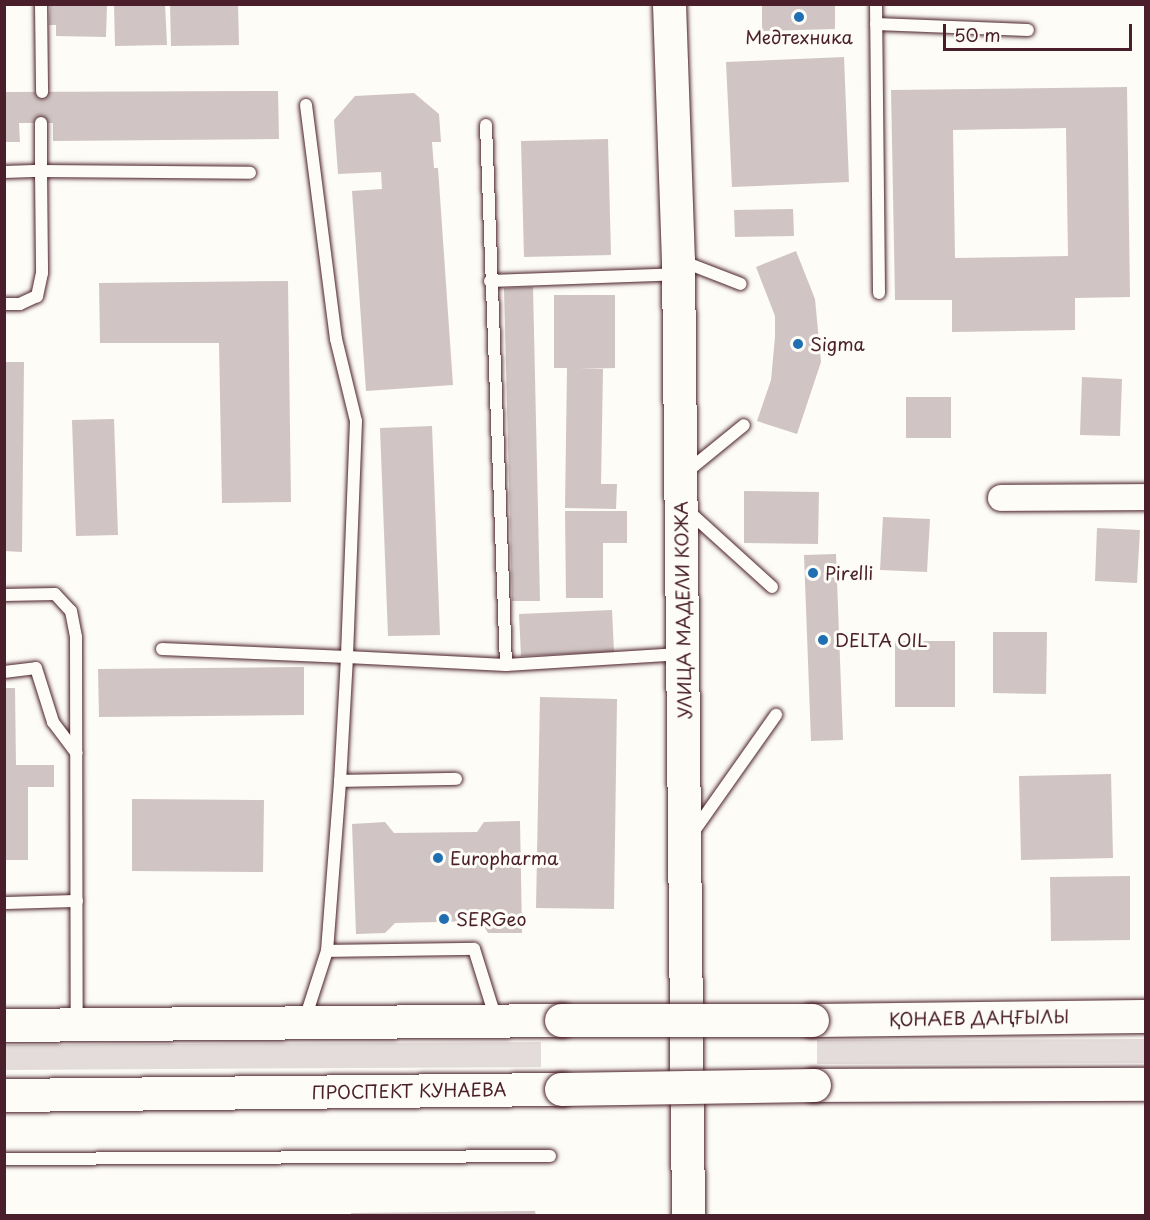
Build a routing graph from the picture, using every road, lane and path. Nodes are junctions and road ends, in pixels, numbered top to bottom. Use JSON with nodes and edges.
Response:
{"nodes":[{"id":1,"x":41,"y":4,"type":"edge"},
{"id":2,"x":669,"y":4,"type":"edge"},
{"id":3,"x":876,"y":4,"type":"edge"},
{"id":4,"x":876,"y":24,"type":"junction"},
{"id":5,"x":1028,"y":30,"type":"dead end"},
{"id":6,"x":42,"y":92,"type":"dead end"},
{"id":7,"x":306,"y":105,"type":"dead end"},
{"id":8,"x":41,"y":123,"type":"dead end"},
{"id":9,"x":486,"y":125,"type":"dead end"},
{"id":10,"x":41,"y":171,"type":"junction"},
{"id":11,"x":4,"y":172,"type":"edge"},
{"id":12,"x":250,"y":173,"type":"dead end"},
{"id":13,"x":678,"y":267,"type":"junction"},
{"id":14,"x":490,"y":281,"type":"junction"},
{"id":15,"x":741,"y":284,"type":"dead end"},
{"id":16,"x":879,"y":293,"type":"dead end"},
{"id":17,"x":4,"y":304,"type":"edge"},
{"id":18,"x":744,"y":425,"type":"dead end"},
{"id":19,"x":681,"y":490,"type":"junction"},
{"id":20,"x":1146,"y":497,"type":"edge"},
{"id":21,"x":1001,"y":498,"type":"dead end"},
{"id":22,"x":772,"y":588,"type":"dead end"},
{"id":23,"x":4,"y":595,"type":"edge"},
{"id":24,"x":162,"y":649,"type":"dead end"},
{"id":25,"x":683,"y":654,"type":"junction"},
{"id":26,"x":347,"y":657,"type":"junction"},
{"id":27,"x":506,"y":665,"type":"junction"},
{"id":28,"x":4,"y":672,"type":"edge"},
{"id":29,"x":776,"y":715,"type":"dead end"},
{"id":30,"x":76,"y":753,"type":"junction"},
{"id":31,"x":456,"y":779,"type":"dead end"},
{"id":32,"x":340,"y":781,"type":"junction"},
{"id":33,"x":685,"y":844,"type":"junction"},
{"id":34,"x":77,"y":901,"type":"junction"},
{"id":35,"x":4,"y":903,"type":"edge"},
{"id":36,"x":327,"y":951,"type":"junction"},
{"id":37,"x":1146,"y":1016,"type":"edge"},
{"id":38,"x":496,"y":1020,"type":"junction"},
{"id":39,"x":304,"y":1022,"type":"junction"},
{"id":40,"x":77,"y":1024,"type":"junction"},
{"id":41,"x":4,"y":1025,"type":"edge"},
{"id":42,"x":1146,"y":1084,"type":"edge"},
{"id":43,"x":4,"y":1095,"type":"edge"},
{"id":44,"x":550,"y":1156,"type":"dead end"},
{"id":45,"x":4,"y":1158,"type":"edge"},
{"id":46,"x":688,"y":1215,"type":"edge"}],
"edges":[{"from":1,"to":6,"type":"lane"},
{"from":2,"to":13,"type":"main road","name":"УЛИЦА МАДЕЛИ КОЖА"},
{"from":3,"to":4,"type":"lane"},
{"from":4,"to":5,"type":"lane"},
{"from":4,"to":16,"type":"lane"},
{"from":7,"to":26,"type":"lane"},
{"from":8,"to":10,"type":"lane"},
{"from":9,"to":14,"type":"lane"},
{"from":10,"to":11,"type":"lane"},
{"from":10,"to":12,"type":"lane"},
{"from":10,"to":17,"type":"lane"},
{"from":13,"to":14,"type":"lane"},
{"from":13,"to":15,"type":"lane"},
{"from":13,"to":19,"type":"main road","name":"УЛИЦА МАДЕЛИ КОЖА"},
{"from":14,"to":27,"type":"lane"},
{"from":18,"to":19,"type":"lane"},
{"from":19,"to":22,"type":"lane"},
{"from":19,"to":25,"type":"main road","name":"УЛИЦА МАДЕЛИ КОЖА"},
{"from":20,"to":21,"type":"street"},
{"from":23,"to":30,"type":"lane"},
{"from":24,"to":26,"type":"lane"},
{"from":25,"to":27,"type":"lane"},
{"from":25,"to":33,"type":"main road","name":"УЛИЦА МАДЕЛИ КОЖА"},
{"from":26,"to":27,"type":"lane"},
{"from":26,"to":32,"type":"lane"},
{"from":28,"to":30,"type":"lane"},
{"from":29,"to":33,"type":"lane"},
{"from":30,"to":34,"type":"lane"},
{"from":31,"to":32,"type":"lane"},
{"from":32,"to":36,"type":"lane"},
{"from":33,"to":46,"type":"main road","name":"УЛИЦА МАДЕЛИ КОЖА"},
{"from":34,"to":35,"type":"lane"},
{"from":34,"to":40,"type":"lane"},
{"from":36,"to":38,"type":"lane"},
{"from":36,"to":39,"type":"lane"},
{"from":37,"to":38,"type":"main road","name":"ҚОНАЕВ ДАҢҒЫЛЫ","bridge":true},
{"from":38,"to":39,"type":"main road"},
{"from":39,"to":40,"type":"main road"},
{"from":40,"to":41,"type":"main road"},
{"from":42,"to":43,"type":"main road","name":"ПРОСПЕКТ КУНАЕВА","bridge":true},
{"from":44,"to":45,"type":"lane"}]}
